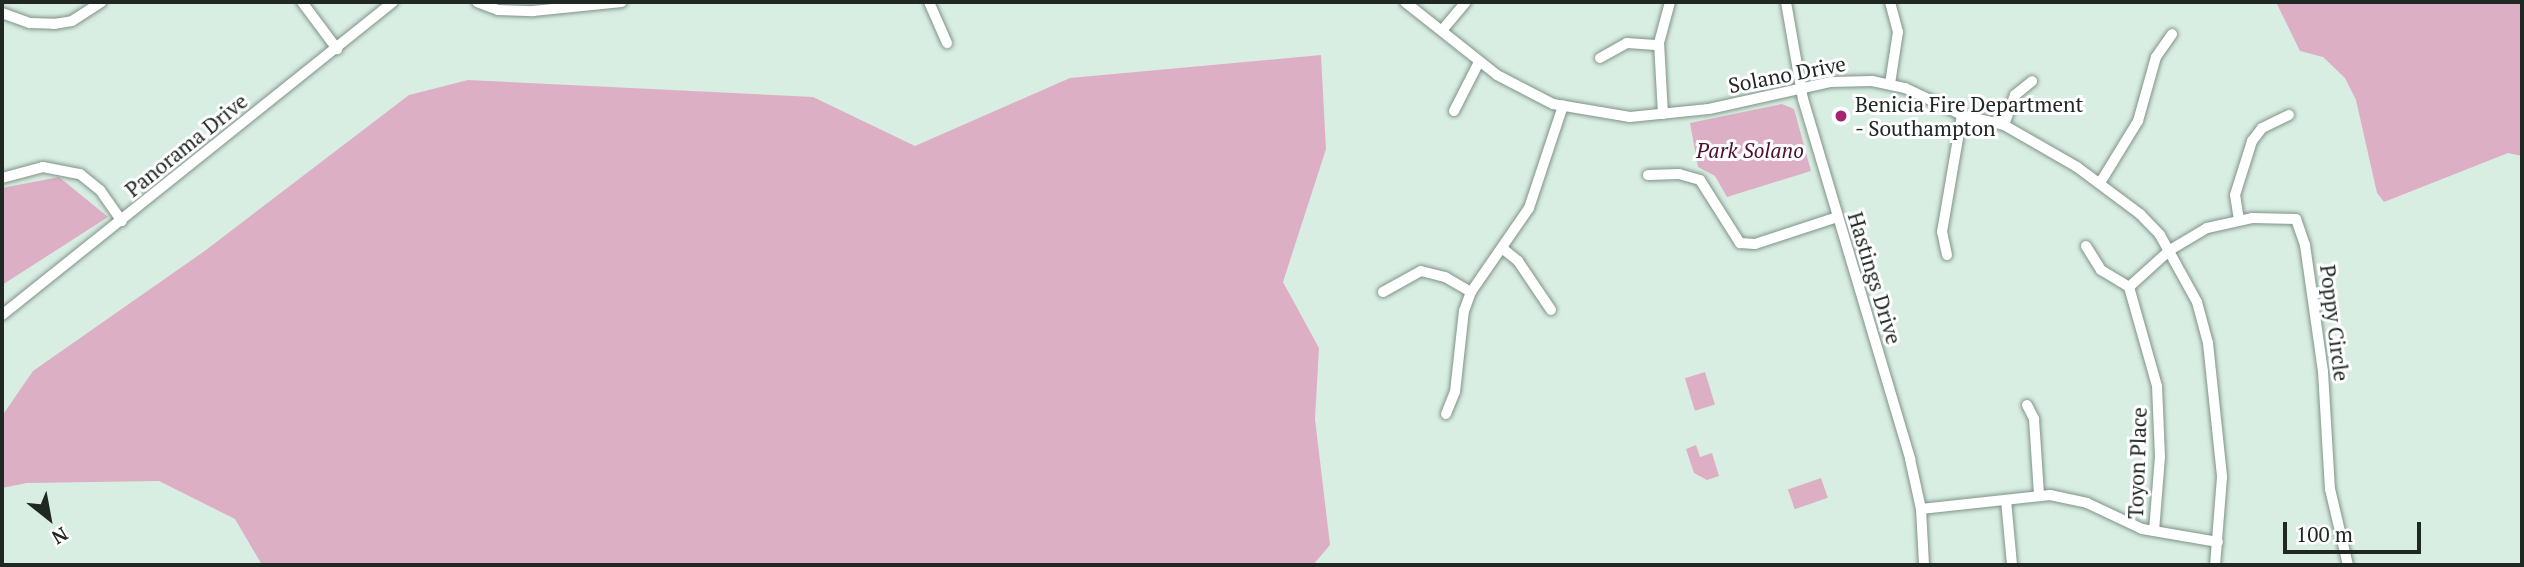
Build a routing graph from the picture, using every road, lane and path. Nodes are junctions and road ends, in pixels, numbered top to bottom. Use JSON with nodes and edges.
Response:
{"nodes":[{"id":1,"x":101,"y":2,"type":"edge"},
{"id":2,"x":302,"y":2,"type":"edge"},
{"id":3,"x":393,"y":2,"type":"edge"},
{"id":4,"x":477,"y":2,"type":"edge"},
{"id":5,"x":622,"y":2,"type":"edge"},
{"id":6,"x":929,"y":2,"type":"edge"},
{"id":7,"x":1405,"y":2,"type":"edge"},
{"id":8,"x":1466,"y":2,"type":"edge"},
{"id":9,"x":1671,"y":2,"type":"edge"},
{"id":10,"x":1786,"y":2,"type":"edge"},
{"id":11,"x":1890,"y":2,"type":"edge"},
{"id":12,"x":2,"y":13,"type":"edge"},
{"id":13,"x":1444,"y":29,"type":"junction"},
{"id":14,"x":2172,"y":34,"type":"dead end"},
{"id":15,"x":947,"y":43,"type":"dead end"},
{"id":16,"x":1659,"y":45,"type":"junction"},
{"id":17,"x":337,"y":49,"type":"junction"},
{"id":18,"x":1600,"y":58,"type":"dead end"},
{"id":19,"x":1479,"y":62,"type":"junction"},
{"id":20,"x":2032,"y":81,"type":"dead end"},
{"id":21,"x":1890,"y":84,"type":"junction"},
{"id":22,"x":1800,"y":89,"type":"junction"},
{"id":23,"x":1563,"y":106,"type":"junction"},
{"id":24,"x":1454,"y":111,"type":"dead end"},
{"id":25,"x":1663,"y":114,"type":"junction"},
{"id":26,"x":2289,"y":114,"type":"dead end"},
{"id":27,"x":1962,"y":115,"type":"junction"},
{"id":28,"x":2004,"y":125,"type":"junction"},
{"id":29,"x":1648,"y":175,"type":"dead end"},
{"id":30,"x":2,"y":177,"type":"edge"},
{"id":31,"x":2100,"y":184,"type":"junction"},
{"id":32,"x":1837,"y":217,"type":"junction"},
{"id":33,"x":2239,"y":220,"type":"junction"},
{"id":34,"x":122,"y":221,"type":"junction"},
{"id":35,"x":2086,"y":246,"type":"dead end"},
{"id":36,"x":1502,"y":248,"type":"junction"},
{"id":37,"x":2170,"y":250,"type":"junction"},
{"id":38,"x":1947,"y":255,"type":"dead end"},
{"id":39,"x":2129,"y":288,"type":"junction"},
{"id":40,"x":1383,"y":292,"type":"dead end"},
{"id":41,"x":1471,"y":292,"type":"junction"},
{"id":42,"x":1551,"y":310,"type":"dead end"},
{"id":43,"x":2,"y":315,"type":"edge"},
{"id":44,"x":2027,"y":405,"type":"dead end"},
{"id":45,"x":1446,"y":414,"type":"dead end"},
{"id":46,"x":2039,"y":495,"type":"junction"},
{"id":47,"x":2006,"y":500,"type":"junction"},
{"id":48,"x":1921,"y":509,"type":"junction"},
{"id":49,"x":2154,"y":531,"type":"junction"},
{"id":50,"x":2218,"y":542,"type":"junction"},
{"id":51,"x":1924,"y":565,"type":"edge"},
{"id":52,"x":2011,"y":565,"type":"edge"},
{"id":53,"x":2216,"y":565,"type":"edge"},
{"id":54,"x":2348,"y":565,"type":"edge"}],
"edges":[{"from":1,"to":12,"type":"street"},
{"from":2,"to":17,"type":"street"},
{"from":3,"to":17,"type":"street","name":"Panorama Drive"},
{"from":4,"to":5,"type":"street"},
{"from":6,"to":15,"type":"street"},
{"from":7,"to":13,"type":"street","name":"Solano Drive"},
{"from":8,"to":13,"type":"street"},
{"from":9,"to":16,"type":"street"},
{"from":10,"to":22,"type":"street","name":"Hastings Drive"},
{"from":11,"to":21,"type":"street"},
{"from":13,"to":19,"type":"street","name":"Solano Drive"},
{"from":14,"to":31,"type":"street"},
{"from":16,"to":18,"type":"street"},
{"from":16,"to":25,"type":"street"},
{"from":17,"to":34,"type":"street","name":"Panorama Drive"},
{"from":19,"to":23,"type":"street","name":"Solano Drive"},
{"from":19,"to":24,"type":"street"},
{"from":20,"to":28,"type":"street"},
{"from":21,"to":22,"type":"street","name":"Solano Drive"},
{"from":21,"to":27,"type":"street","name":"Solano Drive"},
{"from":22,"to":25,"type":"street","name":"Solano Drive"},
{"from":22,"to":32,"type":"street","name":"Hastings Drive"},
{"from":23,"to":25,"type":"street","name":"Solano Drive"},
{"from":23,"to":36,"type":"street"},
{"from":26,"to":33,"type":"street"},
{"from":27,"to":28,"type":"street","name":"Solano Drive"},
{"from":27,"to":38,"type":"street"},
{"from":28,"to":31,"type":"street","name":"Solano Drive"},
{"from":29,"to":32,"type":"street"},
{"from":30,"to":34,"type":"street"},
{"from":31,"to":37,"type":"street","name":"Solano Drive"},
{"from":32,"to":48,"type":"street","name":"Hastings Drive"},
{"from":33,"to":37,"type":"street","name":"Poppy Circle"},
{"from":33,"to":54,"type":"street","name":"Poppy Circle"},
{"from":34,"to":43,"type":"street","name":"Panorama Drive"},
{"from":35,"to":39,"type":"street"},
{"from":36,"to":41,"type":"street"},
{"from":36,"to":42,"type":"street"},
{"from":37,"to":39,"type":"street"},
{"from":37,"to":50,"type":"street","name":"Solano Drive"},
{"from":39,"to":49,"type":"street","name":"Toyon Place"},
{"from":40,"to":41,"type":"street"},
{"from":41,"to":45,"type":"street"},
{"from":44,"to":46,"type":"street"},
{"from":46,"to":47,"type":"street"},
{"from":46,"to":49,"type":"street"},
{"from":47,"to":48,"type":"street"},
{"from":47,"to":52,"type":"street"},
{"from":48,"to":51,"type":"street","name":"Hastings Drive"},
{"from":49,"to":50,"type":"street"},
{"from":50,"to":53,"type":"street","name":"Solano Drive"}]}
